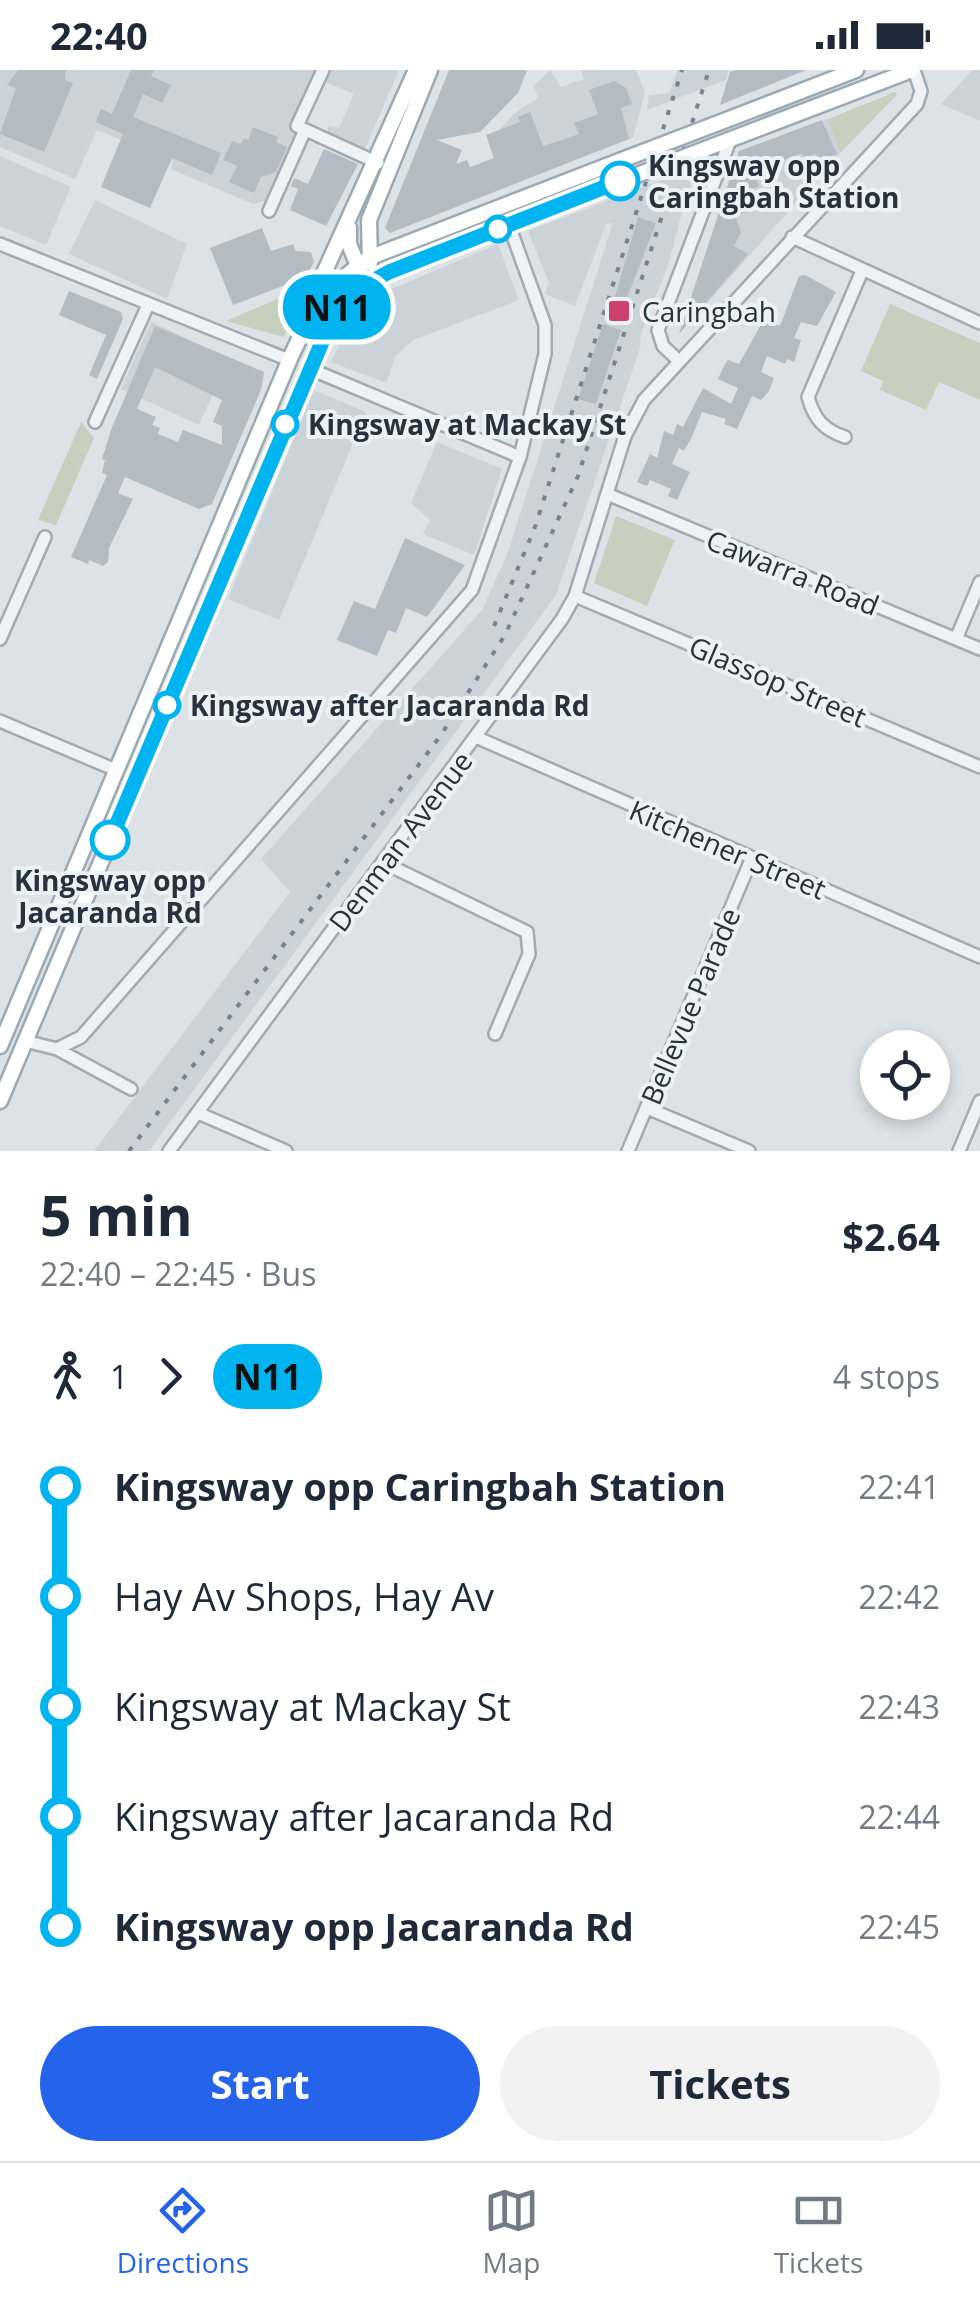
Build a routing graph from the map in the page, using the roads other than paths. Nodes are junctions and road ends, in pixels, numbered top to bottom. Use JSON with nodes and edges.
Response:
{"nodes":[{"id":1,"x":323,"y":70,"type":"edge"},
{"id":2,"x":416,"y":70,"type":"edge"},
{"id":3,"x":430,"y":70,"type":"edge"},
{"id":4,"x":856,"y":70,"type":"edge"},
{"id":5,"x":913,"y":70,"type":"edge"},
{"id":6,"x":305,"y":130,"type":"junction"},
{"id":7,"x":731,"y":138,"type":"junction"},
{"id":8,"x":384,"y":166,"type":"junction"},
{"id":9,"x":501,"y":206,"type":"junction"},
{"id":10,"x":268,"y":211,"type":"dead end"},
{"id":11,"x":350,"y":222,"type":"junction"},
{"id":12,"x":509,"y":224,"type":"junction"},
{"id":13,"x":792,"y":237,"type":"junction"},
{"id":14,"x":0,"y":244,"type":"edge"},
{"id":15,"x":371,"y":257,"type":"junction"},
{"id":16,"x":356,"y":266,"type":"junction"},
{"id":17,"x":862,"y":271,"type":"junction"},
{"id":18,"x":366,"y":283,"type":"junction"},
{"id":19,"x":148,"y":305,"type":"junction"},
{"id":20,"x":980,"y":322,"type":"edge"},
{"id":21,"x":290,"y":357,"type":"junction"},
{"id":22,"x":679,"y":360,"type":"junction"},
{"id":23,"x":308,"y":368,"type":"junction"},
{"id":24,"x":95,"y":422,"type":"dead end"},
{"id":25,"x":845,"y":437,"type":"dead end"},
{"id":26,"x":520,"y":456,"type":"junction"},
{"id":27,"x":606,"y":494,"type":"junction"},
{"id":28,"x":45,"y":537,"type":"dead end"},
{"id":29,"x":980,"y":582,"type":"edge"},
{"id":30,"x":575,"y":596,"type":"junction"},
{"id":31,"x":0,"y":639,"type":"edge"},
{"id":32,"x":956,"y":639,"type":"junction"},
{"id":33,"x":980,"y":649,"type":"edge"},
{"id":34,"x":0,"y":721,"type":"edge"},
{"id":35,"x":478,"y":738,"type":"junction"},
{"id":36,"x":980,"y":767,"type":"edge"},
{"id":37,"x":116,"y":770,"type":"junction"},
{"id":38,"x":136,"y":778,"type":"junction"},
{"id":39,"x":750,"y":860,"type":"junction"},
{"id":40,"x":384,"y":863,"type":"junction"},
{"id":41,"x":980,"y":957,"type":"edge"},
{"id":42,"x":496,"y":1034,"type":"dead end"},
{"id":43,"x":2,"y":1036,"type":"edge"},
{"id":44,"x":25,"y":1041,"type":"junction"},
{"id":45,"x":58,"y":1049,"type":"junction"},
{"id":46,"x":130,"y":1089,"type":"dead end"},
{"id":47,"x":0,"y":1100,"type":"edge"},
{"id":48,"x":980,"y":1100,"type":"edge"},
{"id":49,"x":647,"y":1108,"type":"junction"},
{"id":50,"x":198,"y":1113,"type":"junction"},
{"id":51,"x":170,"y":1151,"type":"edge"},
{"id":52,"x":286,"y":1151,"type":"edge"},
{"id":53,"x":628,"y":1151,"type":"edge"},
{"id":54,"x":749,"y":1151,"type":"edge"},
{"id":55,"x":959,"y":1151,"type":"edge"}],
"edges":[{"from":1,"to":6,"type":"street"},
{"from":2,"to":8,"type":"main road"},
{"from":3,"to":8,"type":"main road"},
{"from":4,"to":9,"type":"main road","bridge":true},
{"from":5,"to":7,"type":"main road"},
{"from":5,"to":13,"type":"street","name":"Denman Avenue"},
{"from":6,"to":8,"type":"street"},
{"from":6,"to":10,"type":"street"},
{"from":7,"to":12,"type":"main road","bridge":true},
{"from":7,"to":22,"type":"street"},
{"from":8,"to":11,"type":"main road"},
{"from":8,"to":15,"type":"main road"},
{"from":9,"to":12,"type":"main road"},
{"from":9,"to":15,"type":"main road"},
{"from":11,"to":16,"type":"main road"},
{"from":11,"to":21,"type":"main road"},
{"from":12,"to":18,"type":"main road"},
{"from":12,"to":26,"type":"street"},
{"from":13,"to":17,"type":"street"},
{"from":13,"to":22,"type":"street","name":"Denman Avenue"},
{"from":14,"to":19,"type":"street"},
{"from":15,"to":16,"type":"main road"},
{"from":15,"to":18,"type":"main road"},
{"from":16,"to":18,"type":"main road"},
{"from":16,"to":21,"type":"main road"},
{"from":17,"to":20,"type":"street"},
{"from":17,"to":25,"type":"street"},
{"from":18,"to":23,"type":"main road"},
{"from":19,"to":21,"type":"street"},
{"from":19,"to":24,"type":"street"},
{"from":21,"to":23,"type":"main road"},
{"from":21,"to":37,"type":"main road"},
{"from":22,"to":27,"type":"street","name":"Denman Avenue"},
{"from":23,"to":26,"type":"street"},
{"from":23,"to":38,"type":"main road"},
{"from":26,"to":45,"type":"street"},
{"from":27,"to":30,"type":"street","name":"Denman Avenue"},
{"from":27,"to":32,"type":"street","name":"Cawarra Road"},
{"from":28,"to":31,"type":"street"},
{"from":29,"to":32,"type":"street"},
{"from":30,"to":35,"type":"street","name":"Denman Avenue"},
{"from":30,"to":36,"type":"street","name":"Glassop Street"},
{"from":32,"to":33,"type":"street","name":"Cawarra Road"},
{"from":34,"to":37,"type":"street"},
{"from":35,"to":39,"type":"street","name":"Kitchener Street"},
{"from":35,"to":40,"type":"street","name":"Denman Avenue"},
{"from":37,"to":38,"type":"main road"},
{"from":37,"to":43,"type":"main road"},
{"from":38,"to":44,"type":"main road"},
{"from":39,"to":41,"type":"street","name":"Kitchener Street"},
{"from":39,"to":49,"type":"street","name":"Bellevue Parade"},
{"from":40,"to":42,"type":"street"},
{"from":40,"to":50,"type":"street","name":"Denman Avenue"},
{"from":43,"to":44,"type":"main road"},
{"from":44,"to":45,"type":"street"},
{"from":44,"to":47,"type":"main road"},
{"from":45,"to":46,"type":"street"},
{"from":48,"to":55,"type":"street"},
{"from":49,"to":53,"type":"street","name":"Bellevue Parade"},
{"from":49,"to":54,"type":"street"},
{"from":50,"to":51,"type":"street","name":"Denman Avenue"},
{"from":50,"to":52,"type":"street"}]}
